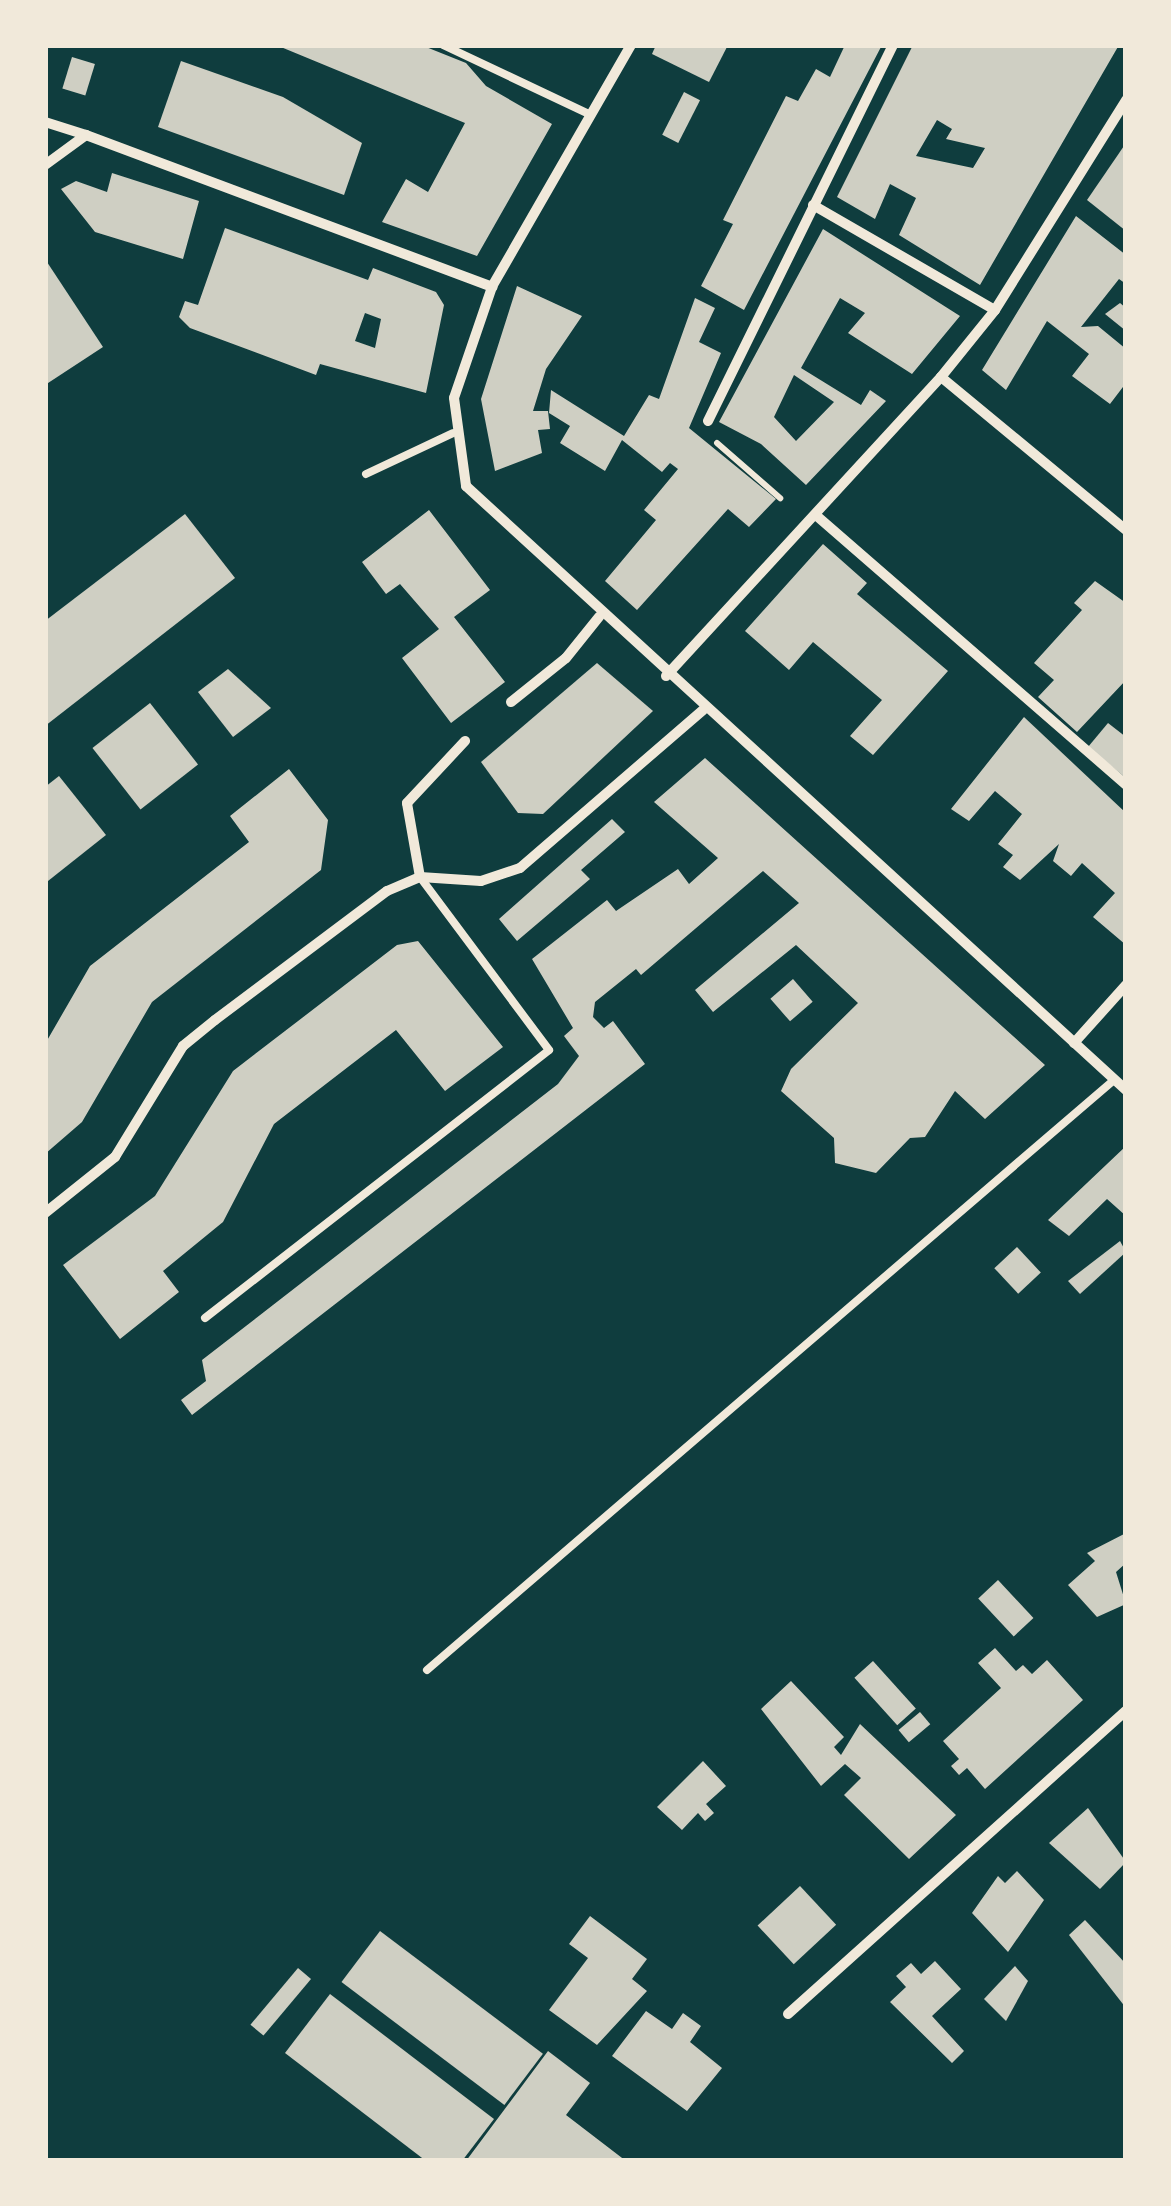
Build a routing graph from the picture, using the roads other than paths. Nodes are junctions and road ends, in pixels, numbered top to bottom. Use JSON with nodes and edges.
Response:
{"nodes":[{"id":1,"x":444,"y":45,"type":"edge"},
{"id":2,"x":632,"y":45,"type":"edge"},
{"id":3,"x":892,"y":45,"type":"edge"},
{"id":4,"x":1126,"y":100,"type":"edge"},
{"id":5,"x":591,"y":115,"type":"junction"},
{"id":6,"x":45,"y":122,"type":"edge"},
{"id":7,"x":86,"y":135,"type":"junction"},
{"id":8,"x":45,"y":165,"type":"edge"},
{"id":9,"x":813,"y":205,"type":"junction"},
{"id":10,"x":492,"y":287,"type":"junction"},
{"id":11,"x":995,"y":310,"type":"junction"},
{"id":12,"x":941,"y":377,"type":"junction"},
{"id":13,"x":708,"y":421,"type":"road end"},
{"id":14,"x":453,"y":434,"type":"junction"},
{"id":15,"x":366,"y":474,"type":"dead end"},
{"id":16,"x":818,"y":517,"type":"junction"},
{"id":17,"x":1126,"y":530,"type":"edge"},
{"id":18,"x":599,"y":617,"type":"junction"},
{"id":19,"x":666,"y":676,"type":"junction"},
{"id":20,"x":511,"y":702,"type":"dead end"},
{"id":21,"x":702,"y":710,"type":"junction"},
{"id":22,"x":465,"y":741,"type":"dead end"},
{"id":23,"x":1126,"y":785,"type":"edge"},
{"id":24,"x":420,"y":877,"type":"junction"},
{"id":25,"x":1126,"y":985,"type":"edge"},
{"id":26,"x":1074,"y":1043,"type":"junction"},
{"id":27,"x":1114,"y":1080,"type":"junction"},
{"id":28,"x":1126,"y":1090,"type":"edge"},
{"id":29,"x":45,"y":1213,"type":"edge"},
{"id":30,"x":205,"y":1318,"type":"dead end"},
{"id":31,"x":427,"y":1670,"type":"dead end"},
{"id":32,"x":1126,"y":1711,"type":"edge"},
{"id":33,"x":788,"y":2014,"type":"dead end"}],
"edges":[{"from":1,"to":5,"type":"lane"},
{"from":2,"to":5,"type":"street"},
{"from":3,"to":9,"type":"street"},
{"from":4,"to":11,"type":"street"},
{"from":5,"to":10,"type":"street"},
{"from":6,"to":7,"type":"street"},
{"from":7,"to":8,"type":"street"},
{"from":7,"to":10,"type":"street"},
{"from":9,"to":11,"type":"street"},
{"from":9,"to":13,"type":"street"},
{"from":10,"to":14,"type":"street"},
{"from":11,"to":12,"type":"street"},
{"from":12,"to":16,"type":"street"},
{"from":12,"to":17,"type":"street"},
{"from":14,"to":15,"type":"lane"},
{"from":14,"to":18,"type":"street"},
{"from":16,"to":19,"type":"street"},
{"from":16,"to":23,"type":"street"},
{"from":18,"to":19,"type":"street"},
{"from":18,"to":20,"type":"street"},
{"from":19,"to":21,"type":"street"},
{"from":21,"to":24,"type":"street"},
{"from":21,"to":26,"type":"street"},
{"from":22,"to":24,"type":"street"},
{"from":24,"to":29,"type":"street"},
{"from":24,"to":30,"type":"lane"},
{"from":25,"to":26,"type":"street"},
{"from":26,"to":27,"type":"street"},
{"from":27,"to":28,"type":"street"},
{"from":27,"to":31,"type":"lane"},
{"from":32,"to":33,"type":"street"}]}
